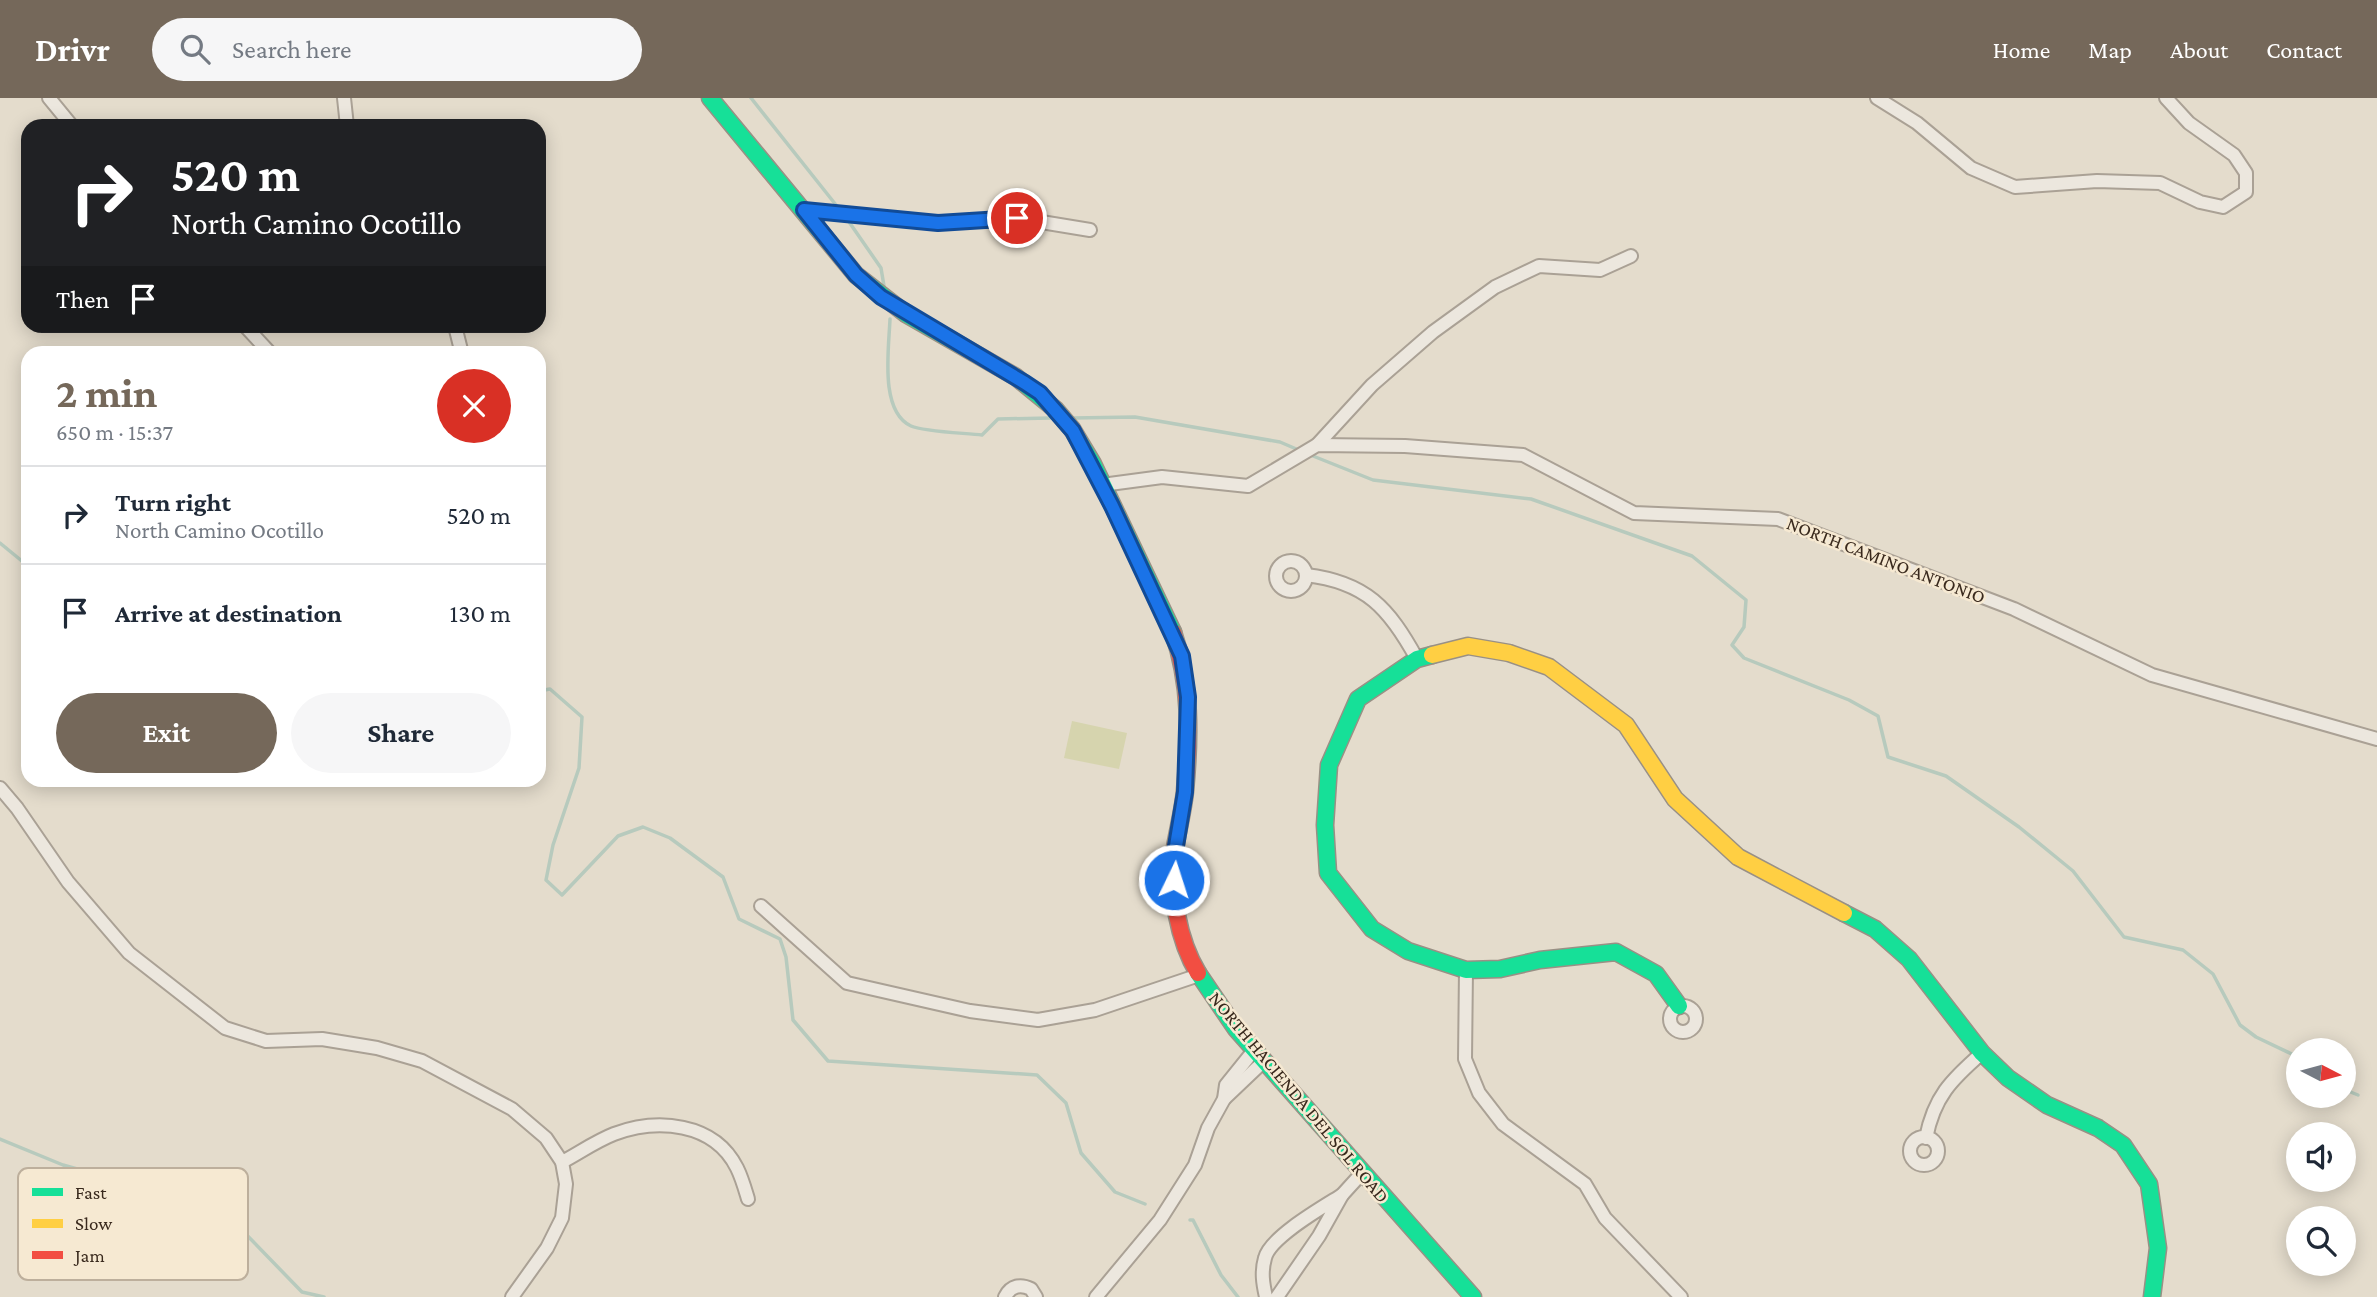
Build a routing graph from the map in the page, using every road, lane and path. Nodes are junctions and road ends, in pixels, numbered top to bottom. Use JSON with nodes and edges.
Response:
{"nodes":[{"id":1,"x":49,"y":98,"type":"edge"},
{"id":2,"x":344,"y":98,"type":"edge"},
{"id":3,"x":710,"y":98,"type":"edge"},
{"id":4,"x":1877,"y":98,"type":"edge"},
{"id":5,"x":2166,"y":98,"type":"edge"},
{"id":6,"x":66,"y":119,"type":"edge"},
{"id":7,"x":346,"y":119,"type":"edge"},
{"id":8,"x":804,"y":210,"type":"junction"},
{"id":9,"x":1090,"y":230,"type":"dead end"},
{"id":10,"x":1631,"y":256,"type":"dead end"},
{"id":11,"x":252,"y":333,"type":"edge"},
{"id":12,"x":264,"y":346,"type":"edge"},
{"id":13,"x":1317,"y":445,"type":"junction"},
{"id":14,"x":1102,"y":485,"type":"junction"},
{"id":15,"x":1306,"y":575,"type":"dead end"},
{"id":16,"x":1417,"y":659,"type":"junction"},
{"id":17,"x":2377,"y":739,"type":"edge"},
{"id":18,"x":0,"y":789,"type":"edge"},
{"id":19,"x":761,"y":906,"type":"dead end"},
{"id":20,"x":1466,"y":970,"type":"junction"},
{"id":21,"x":1199,"y":975,"type":"junction"},
{"id":22,"x":1679,"y":1006,"type":"dead end"},
{"id":23,"x":1982,"y":1054,"type":"junction"},
{"id":24,"x":1259,"y":1055,"type":"junction"},
{"id":25,"x":1926,"y":1138,"type":"dead end"},
{"id":26,"x":562,"y":1162,"type":"junction"},
{"id":27,"x":1362,"y":1173,"type":"junction"},
{"id":28,"x":1342,"y":1195,"type":"junction"},
{"id":29,"x":748,"y":1199,"type":"dead end"},
{"id":30,"x":512,"y":1297,"type":"edge"},
{"id":31,"x":1006,"y":1297,"type":"edge"},
{"id":32,"x":1036,"y":1297,"type":"edge"},
{"id":33,"x":1096,"y":1297,"type":"edge"},
{"id":34,"x":1266,"y":1297,"type":"edge"},
{"id":35,"x":1277,"y":1297,"type":"edge"},
{"id":36,"x":1473,"y":1297,"type":"edge"},
{"id":37,"x":1681,"y":1297,"type":"edge"},
{"id":38,"x":2152,"y":1297,"type":"edge"}],
"edges":[{"from":1,"to":6,"type":"street"},
{"from":2,"to":7,"type":"street"},
{"from":3,"to":8,"type":"street","name":"NORTH HACIENDA DEL SOL ROAD"},
{"from":4,"to":5,"type":"street"},
{"from":8,"to":9,"type":"street"},
{"from":8,"to":14,"type":"street","name":"NORTH HACIENDA DEL SOL ROAD"},
{"from":10,"to":13,"type":"street"},
{"from":11,"to":12,"type":"street"},
{"from":13,"to":14,"type":"street"},
{"from":13,"to":17,"type":"street","name":"NORTH CAMINO ANTONIO"},
{"from":14,"to":21,"type":"street","name":"NORTH HACIENDA DEL SOL ROAD"},
{"from":15,"to":16,"type":"street"},
{"from":16,"to":20,"type":"street"},
{"from":16,"to":23,"type":"street"},
{"from":18,"to":26,"type":"street"},
{"from":19,"to":21,"type":"street"},
{"from":20,"to":22,"type":"street"},
{"from":20,"to":37,"type":"street"},
{"from":21,"to":24,"type":"street","name":"NORTH HACIENDA DEL SOL ROAD"},
{"from":23,"to":25,"type":"street"},
{"from":23,"to":38,"type":"street"},
{"from":24,"to":27,"type":"street","name":"NORTH HACIENDA DEL SOL ROAD"},
{"from":24,"to":33,"type":"street"},
{"from":26,"to":29,"type":"street"},
{"from":26,"to":30,"type":"street"},
{"from":27,"to":28,"type":"street"},
{"from":27,"to":36,"type":"street","name":"NORTH HACIENDA DEL SOL ROAD"},
{"from":28,"to":34,"type":"street"},
{"from":28,"to":35,"type":"street"},
{"from":31,"to":32,"type":"street"}]}
